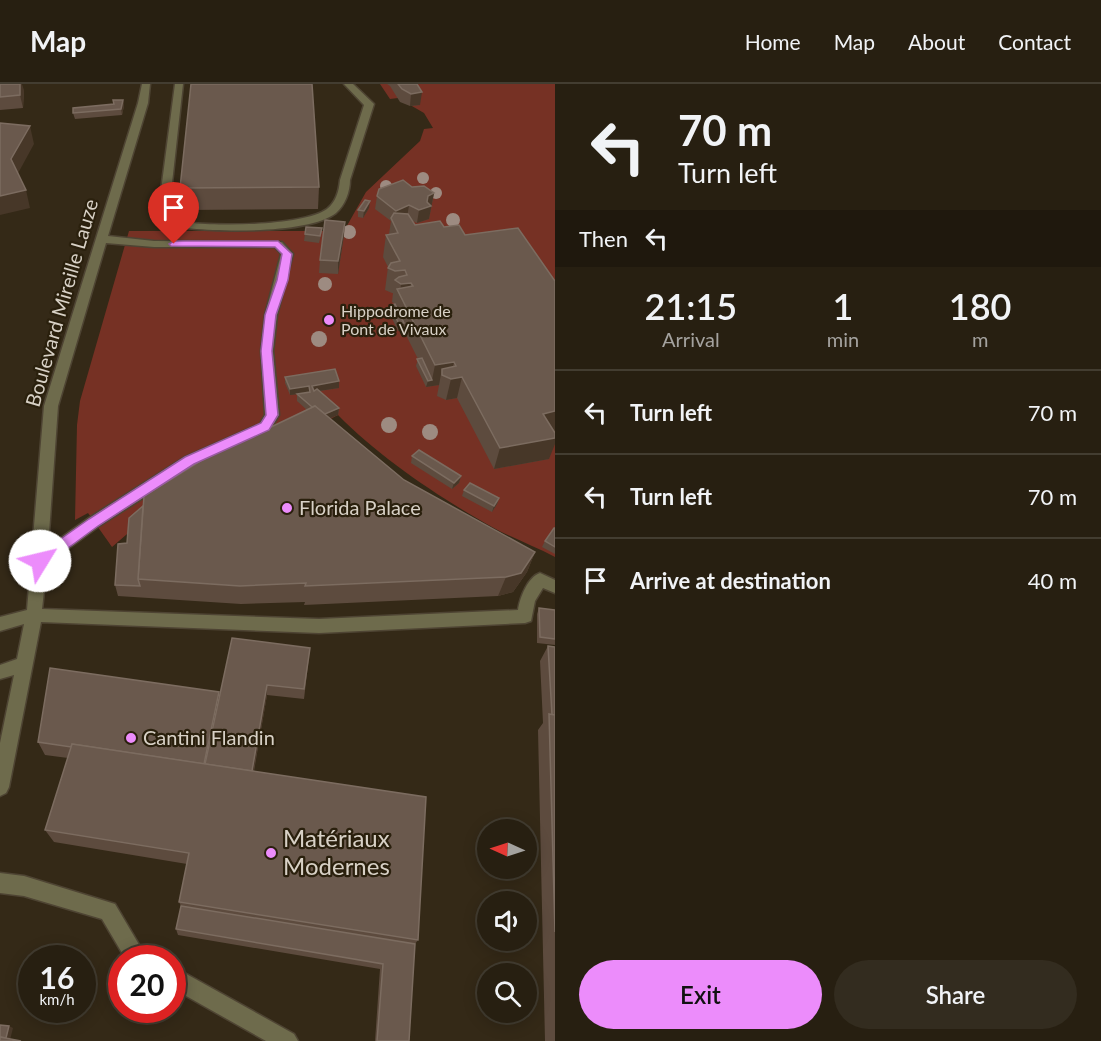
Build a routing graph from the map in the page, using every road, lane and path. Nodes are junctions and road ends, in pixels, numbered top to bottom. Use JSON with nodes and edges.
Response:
{"nodes":[{"id":1,"x":146,"y":84,"type":"edge"},
{"id":2,"x":179,"y":84,"type":"edge"},
{"id":3,"x":348,"y":84,"type":"edge"},
{"id":4,"x":102,"y":239,"type":"junction"},
{"id":5,"x":40,"y":561,"type":"junction"},
{"id":6,"x":555,"y":587,"type":"edge"},
{"id":7,"x":34,"y":615,"type":"junction"},
{"id":8,"x":0,"y":624,"type":"edge"},
{"id":9,"x":24,"y":664,"type":"junction"},
{"id":10,"x":0,"y":672,"type":"edge"},
{"id":11,"x":0,"y":787,"type":"edge"},
{"id":12,"x":0,"y":883,"type":"edge"},
{"id":13,"x":128,"y":945,"type":"edge"},
{"id":14,"x":186,"y":984,"type":"edge"},
{"id":15,"x":287,"y":1041,"type":"edge"}],
"edges":[{"from":1,"to":4,"type":"street","name":"Boulevard Mireille Lauze"},
{"from":2,"to":3,"type":"street"},
{"from":4,"to":5,"type":"street","name":"Boulevard Mireille Lauze"},
{"from":4,"to":5,"type":"street"},
{"from":5,"to":7,"type":"street","name":"Boulevard Mireille Lauze"},
{"from":6,"to":7,"type":"street"},
{"from":7,"to":8,"type":"street"},
{"from":7,"to":9,"type":"street","name":"Boulevard Mireille Lauze"},
{"from":9,"to":10,"type":"street"},
{"from":9,"to":11,"type":"street","name":"Boulevard Mireille Lauze"},
{"from":12,"to":13,"type":"street"},
{"from":14,"to":15,"type":"street"}]}
